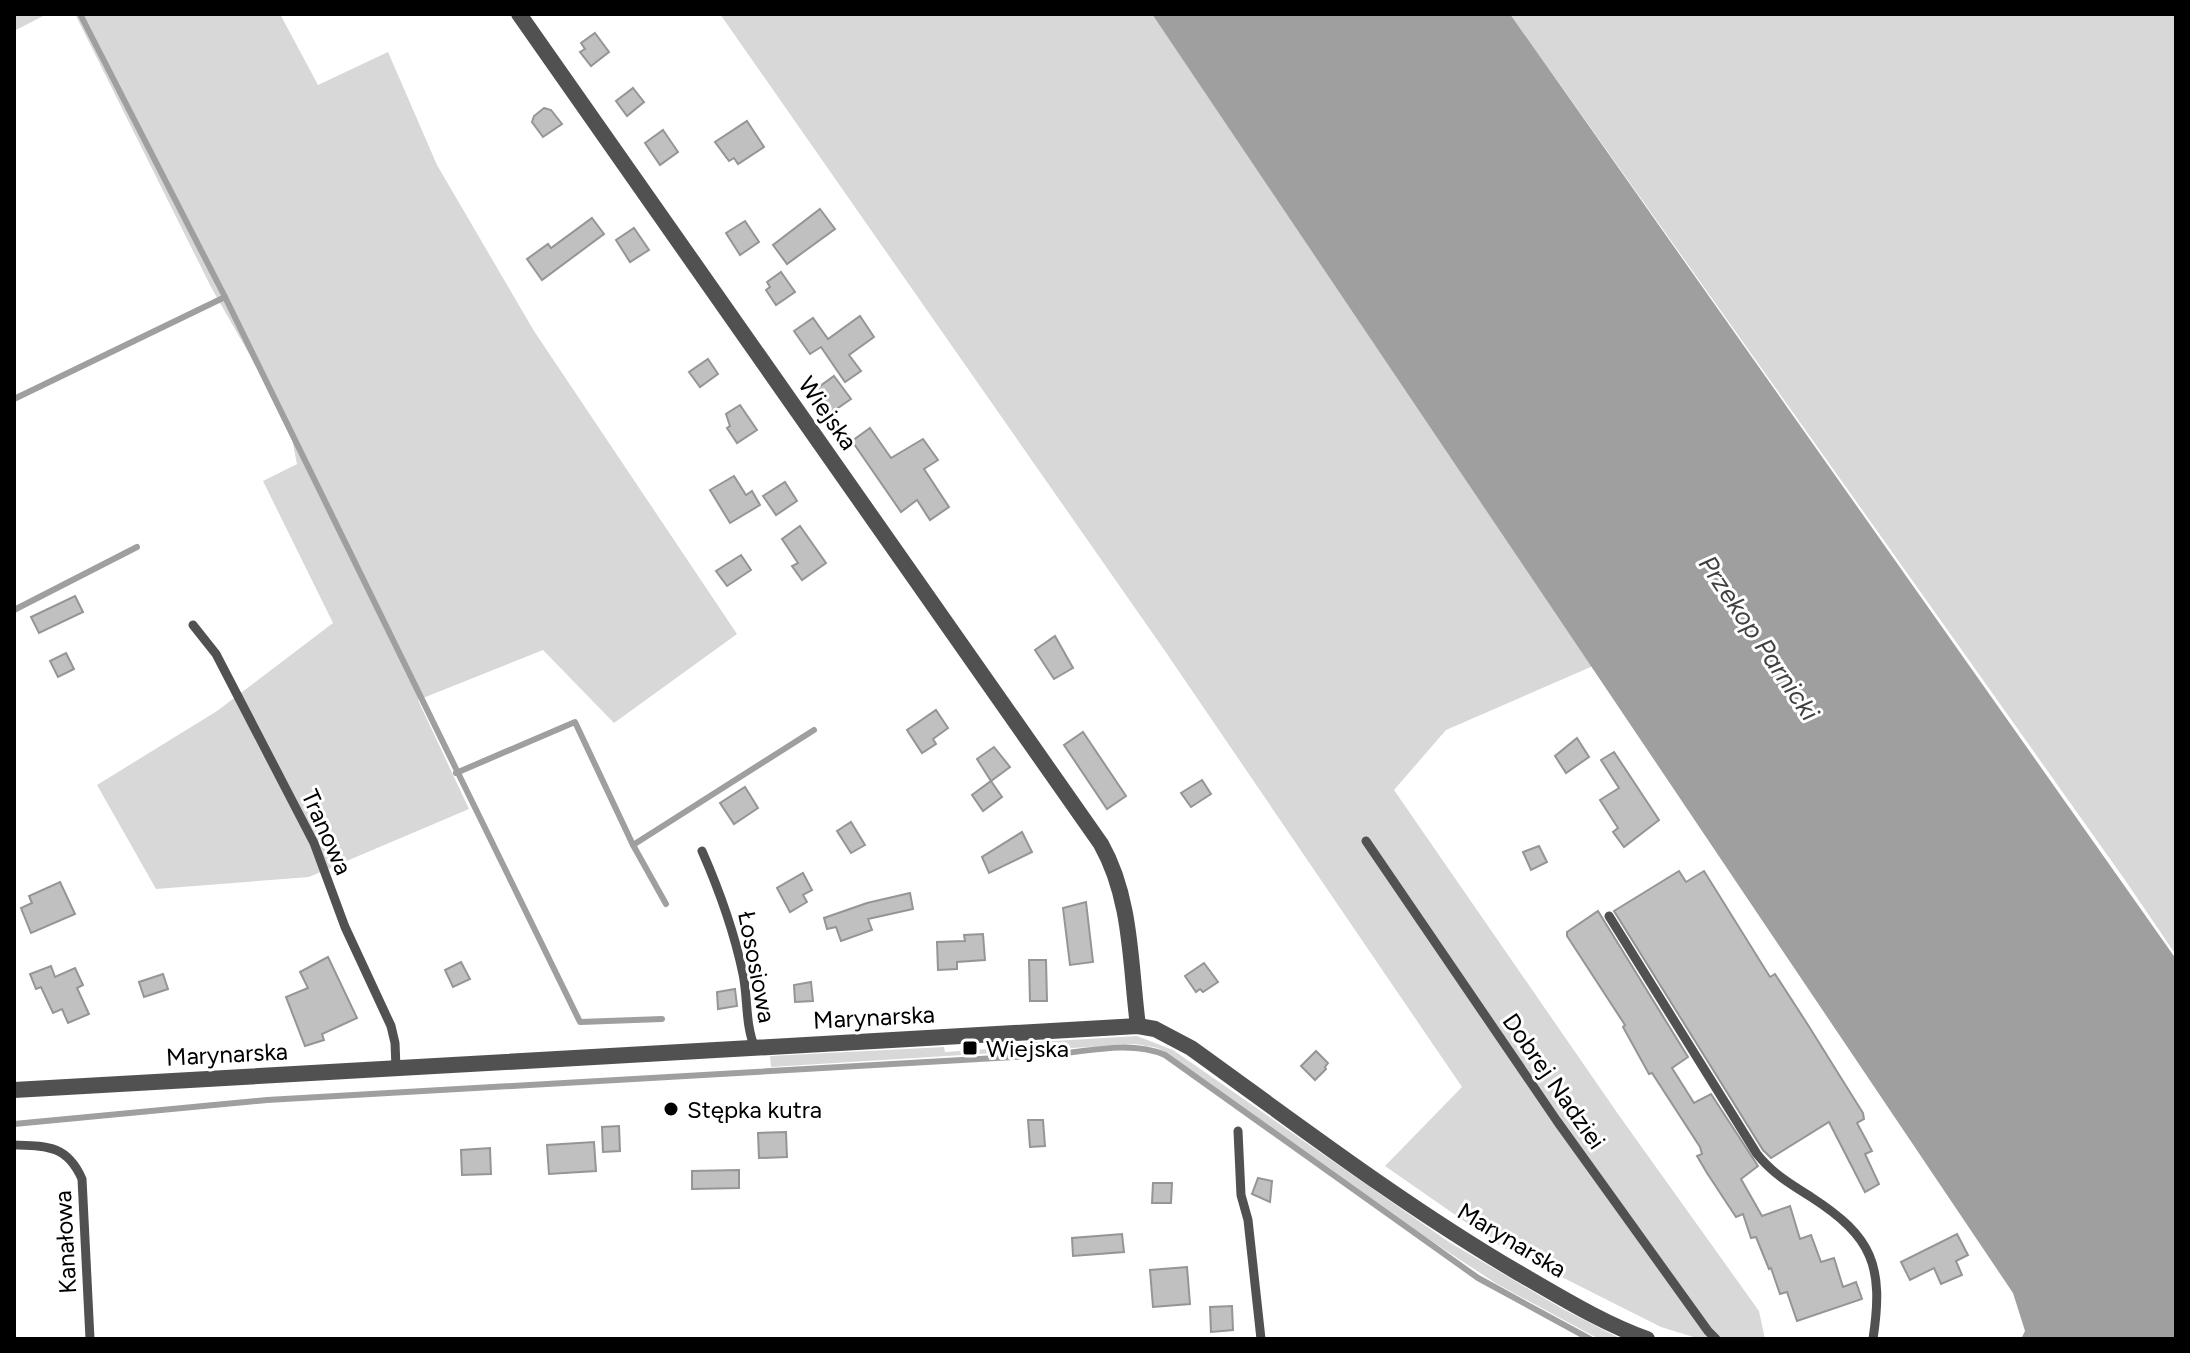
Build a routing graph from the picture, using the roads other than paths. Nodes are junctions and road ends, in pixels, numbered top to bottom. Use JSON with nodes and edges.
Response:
{"nodes":[{"id":1,"x":519,"y":14,"type":"edge"},
{"id":2,"x":193,"y":625,"type":"dead end"},
{"id":3,"x":1366,"y":841,"type":"dead end"},
{"id":4,"x":702,"y":851,"type":"dead end"},
{"id":5,"x":1609,"y":916,"type":"dead end"},
{"id":6,"x":1138,"y":1026,"type":"junction"},
{"id":7,"x":755,"y":1048,"type":"junction"},
{"id":8,"x":396,"y":1068,"type":"junction"},
{"id":9,"x":14,"y":1090,"type":"edge"},
{"id":10,"x":1238,"y":1131,"type":"dead end"},
{"id":11,"x":14,"y":1145,"type":"edge"},
{"id":12,"x":1642,"y":1338,"type":"edge"},
{"id":13,"x":90,"y":1339,"type":"edge"},
{"id":14,"x":1261,"y":1339,"type":"edge"},
{"id":15,"x":1716,"y":1339,"type":"edge"},
{"id":16,"x":1873,"y":1339,"type":"edge"}],
"edges":[{"from":1,"to":6,"type":"street","name":"Wiejska"},
{"from":2,"to":8,"type":"lane","name":"Tranowa"},
{"from":3,"to":15,"type":"lane","name":"Dobrej Nadziei"},
{"from":4,"to":7,"type":"lane","name":"Łososiowa"},
{"from":5,"to":16,"type":"lane"},
{"from":6,"to":7,"type":"street","name":"Marynarska"},
{"from":6,"to":12,"type":"street","name":"Marynarska"},
{"from":7,"to":8,"type":"street","name":"Marynarska"},
{"from":8,"to":9,"type":"street","name":"Marynarska"},
{"from":10,"to":14,"type":"lane"},
{"from":11,"to":13,"type":"lane","name":"Kanałowa"}]}
